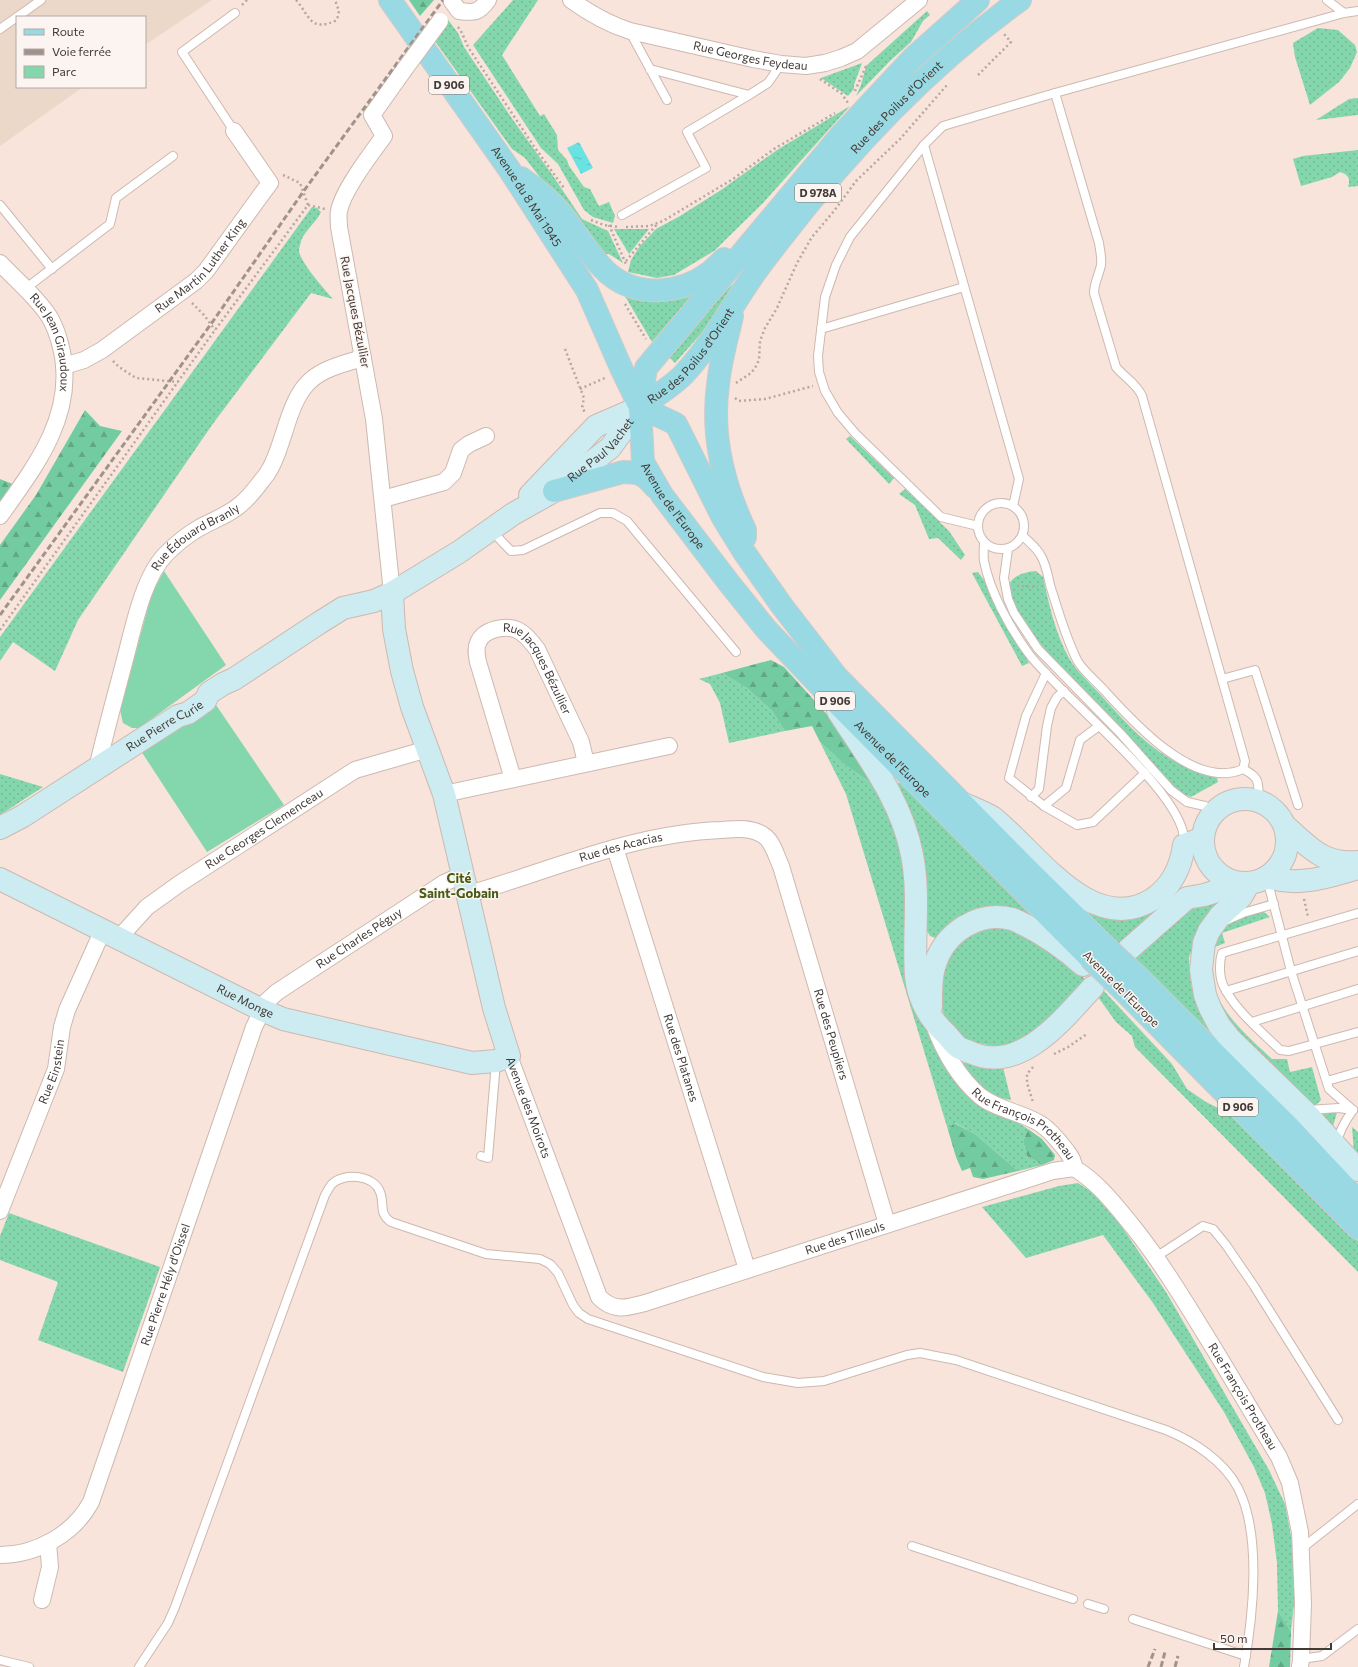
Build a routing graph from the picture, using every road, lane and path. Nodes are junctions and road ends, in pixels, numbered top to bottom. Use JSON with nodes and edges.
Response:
{"nodes":[{"id":1,"x":41,"y":0,"type":"edge"},
{"id":2,"x":296,"y":0,"type":"edge"},
{"id":3,"x":335,"y":0,"type":"edge"},
{"id":4,"x":390,"y":0,"type":"edge"},
{"id":5,"x":488,"y":0,"type":"edge"},
{"id":6,"x":571,"y":0,"type":"edge"},
{"id":7,"x":918,"y":0,"type":"edge"},
{"id":8,"x":978,"y":0,"type":"edge"},
{"id":9,"x":1020,"y":0,"type":"edge"},
{"id":10,"x":1327,"y":0,"type":"edge"},
{"id":11,"x":448,"y":9,"type":"edge"},
{"id":12,"x":1358,"y":11,"type":"edge"},
{"id":13,"x":235,"y":13,"type":"dead end"},
{"id":14,"x":1344,"y":13,"type":"junction"},
{"id":15,"x":18,"y":16,"type":"edge"},
{"id":16,"x":16,"y":18,"type":"edge"},
{"id":17,"x":0,"y":29,"type":"edge"},
{"id":18,"x":630,"y":31,"type":"junction"},
{"id":19,"x":1003,"y":33,"type":"dead end"},
{"id":20,"x":781,"y":64,"type":"junction"},
{"id":21,"x":812,"y":65,"type":"junction"},
{"id":22,"x":650,"y":69,"type":"junction"},
{"id":23,"x":978,"y":75,"type":"dead end"},
{"id":24,"x":950,"y":82,"type":"dead end"},
{"id":25,"x":1055,"y":93,"type":"junction"},
{"id":26,"x":749,"y":95,"type":"junction"},
{"id":27,"x":667,"y":100,"type":"dead end"},
{"id":28,"x":842,"y":107,"type":"dead end"},
{"id":29,"x":837,"y":112,"type":"dead end"},
{"id":30,"x":234,"y":131,"type":"joint"},
{"id":31,"x":924,"y":145,"type":"junction"},
{"id":32,"x":173,"y":156,"type":"dead end"},
{"id":33,"x":509,"y":169,"type":"junction"},
{"id":34,"x":265,"y":177,"type":"junction"},
{"id":35,"x":568,"y":193,"type":"dead end"},
{"id":36,"x":308,"y":205,"type":"junction"},
{"id":37,"x":0,"y":206,"type":"edge"},
{"id":38,"x":339,"y":211,"type":"junction"},
{"id":39,"x":622,"y":215,"type":"dead end"},
{"id":40,"x":588,"y":218,"type":"dead end"},
{"id":41,"x":658,"y":223,"type":"junction"},
{"id":42,"x":767,"y":223,"type":"junction"},
{"id":43,"x":626,"y":262,"type":"dead end"},
{"id":44,"x":0,"y":263,"type":"edge"},
{"id":45,"x":52,"y":269,"type":"junction"},
{"id":46,"x":964,"y":288,"type":"junction"},
{"id":47,"x":25,"y":289,"type":"junction"},
{"id":48,"x":182,"y":292,"type":"junction"},
{"id":49,"x":735,"y":304,"type":"junction"},
{"id":50,"x":821,"y":329,"type":"junction"},
{"id":51,"x":215,"y":330,"type":"junction"},
{"id":52,"x":565,"y":349,"type":"dead end"},
{"id":53,"x":102,"y":350,"type":"junction"},
{"id":54,"x":363,"y":358,"type":"junction"},
{"id":55,"x":64,"y":366,"type":"junction"},
{"id":56,"x":178,"y":382,"type":"junction"},
{"id":57,"x":587,"y":385,"type":"dead end"},
{"id":58,"x":732,"y":386,"type":"dead end"},
{"id":59,"x":640,"y":407,"type":"junction"},
{"id":60,"x":486,"y":436,"type":"dead end"},
{"id":61,"x":554,"y":491,"type":"junction"},
{"id":62,"x":662,"y":495,"type":"junction"},
{"id":63,"x":383,"y":499,"type":"junction"},
{"id":64,"x":1013,"y":506,"type":"junction"},
{"id":65,"x":513,"y":514,"type":"junction"},
{"id":66,"x":0,"y":516,"type":"edge"},
{"id":67,"x":978,"y":526,"type":"junction"},
{"id":68,"x":491,"y":529,"type":"junction"},
{"id":69,"x":1023,"y":536,"type":"junction"},
{"id":70,"x":984,"y":543,"type":"junction"},
{"id":71,"x":1008,"y":549,"type":"junction"},
{"id":72,"x":744,"y":552,"type":"junction"},
{"id":73,"x":1010,"y":586,"type":"dead end"},
{"id":74,"x":1052,"y":591,"type":"junction"},
{"id":75,"x":392,"y":593,"type":"junction"},
{"id":76,"x":0,"y":630,"type":"edge"},
{"id":77,"x":736,"y":652,"type":"dead end"},
{"id":78,"x":1046,"y":673,"type":"junction"},
{"id":79,"x":1222,"y":679,"type":"junction"},
{"id":80,"x":1064,"y":691,"type":"junction"},
{"id":81,"x":826,"y":692,"type":"junction"},
{"id":82,"x":1099,"y":726,"type":"junction"},
{"id":83,"x":669,"y":746,"type":"dead end"},
{"id":84,"x":428,"y":749,"type":"junction"},
{"id":85,"x":586,"y":763,"type":"junction"},
{"id":86,"x":1243,"y":768,"type":"junction"},
{"id":87,"x":96,"y":769,"type":"junction"},
{"id":88,"x":1145,"y":773,"type":"junction"},
{"id":89,"x":513,"y":779,"type":"junction"},
{"id":90,"x":444,"y":794,"type":"junction"},
{"id":91,"x":1031,"y":797,"type":"junction"},
{"id":92,"x":1259,"y":802,"type":"junction"},
{"id":93,"x":960,"y":803,"type":"junction"},
{"id":94,"x":1298,"y":805,"type":"dead end"},
{"id":95,"x":1044,"y":806,"type":"junction"},
{"id":96,"x":1216,"y":811,"type":"junction"},
{"id":97,"x":1284,"y":826,"type":"junction"},
{"id":98,"x":0,"y":828,"type":"edge"},
{"id":99,"x":1197,"y":843,"type":"junction"},
{"id":100,"x":772,"y":846,"type":"joint"},
{"id":101,"x":615,"y":848,"type":"junction"},
{"id":102,"x":1358,"y":862,"type":"edge"},
{"id":103,"x":1358,"y":868,"type":"edge"},
{"id":104,"x":0,"y":879,"type":"edge"},
{"id":105,"x":1253,"y":881,"type":"junction"},
{"id":106,"x":466,"y":884,"type":"junction"},
{"id":107,"x":1187,"y":898,"type":"junction"},
{"id":108,"x":1274,"y":904,"type":"junction"},
{"id":109,"x":1358,"y":913,"type":"edge"},
{"id":110,"x":1209,"y":932,"type":"junction"},
{"id":111,"x":110,"y":935,"type":"junction"},
{"id":112,"x":1282,"y":935,"type":"junction"},
{"id":113,"x":1129,"y":949,"type":"dead end"},
{"id":114,"x":1358,"y":951,"type":"edge"},
{"id":115,"x":1093,"y":956,"type":"junction"},
{"id":116,"x":1292,"y":971,"type":"junction"},
{"id":117,"x":1093,"y":987,"type":"dead end"},
{"id":118,"x":1226,"y":990,"type":"junction"},
{"id":119,"x":1358,"y":990,"type":"edge"},
{"id":120,"x":1303,"y":1006,"type":"junction"},
{"id":121,"x":262,"y":1010,"type":"junction"},
{"id":122,"x":931,"y":1018,"type":"junction"},
{"id":123,"x":1252,"y":1022,"type":"junction"},
{"id":124,"x":1358,"y":1032,"type":"edge"},
{"id":125,"x":1087,"y":1034,"type":"dead end"},
{"id":126,"x":1315,"y":1044,"type":"junction"},
{"id":127,"x":1050,"y":1056,"type":"dead end"},
{"id":128,"x":503,"y":1059,"type":"junction"},
{"id":129,"x":1034,"y":1066,"type":"dead end"},
{"id":130,"x":1358,"y":1072,"type":"edge"},
{"id":131,"x":1327,"y":1082,"type":"junction"},
{"id":132,"x":1355,"y":1110,"type":"edge"},
{"id":133,"x":1304,"y":1111,"type":"junction"},
{"id":134,"x":1041,"y":1124,"type":"junction"},
{"id":135,"x":1337,"y":1146,"type":"junction"},
{"id":136,"x":481,"y":1156,"type":"dead end"},
{"id":137,"x":1074,"y":1168,"type":"junction"},
{"id":138,"x":1358,"y":1170,"type":"edge"},
{"id":139,"x":1358,"y":1201,"type":"edge"},
{"id":140,"x":0,"y":1211,"type":"edge"},
{"id":141,"x":887,"y":1224,"type":"junction"},
{"id":142,"x":1358,"y":1228,"type":"edge"},
{"id":143,"x":1156,"y":1257,"type":"junction"},
{"id":144,"x":747,"y":1269,"type":"junction"},
{"id":145,"x":616,"y":1308,"type":"joint"},
{"id":146,"x":1338,"y":1420,"type":"dead end"},
{"id":147,"x":1358,"y":1504,"type":"edge"},
{"id":148,"x":48,"y":1543,"type":"junction"},
{"id":149,"x":912,"y":1546,"type":"dead end"},
{"id":150,"x":1301,"y":1549,"type":"junction"},
{"id":151,"x":0,"y":1555,"type":"edge"},
{"id":152,"x":1073,"y":1599,"type":"dead end"},
{"id":153,"x":42,"y":1600,"type":"dead end"},
{"id":154,"x":1088,"y":1604,"type":"dead end"},
{"id":155,"x":1104,"y":1609,"type":"dead end"},
{"id":156,"x":1133,"y":1619,"type":"dead end"},
{"id":157,"x":1358,"y":1629,"type":"edge"},
{"id":158,"x":1246,"y":1656,"type":"junction"},
{"id":159,"x":0,"y":1660,"type":"edge"},
{"id":160,"x":1301,"y":1663,"type":"edge"},
{"id":161,"x":29,"y":1667,"type":"edge"},
{"id":162,"x":139,"y":1667,"type":"edge"},
{"id":163,"x":1244,"y":1667,"type":"edge"}],
"edges":[{"from":1,"to":15,"type":"lane"},
{"from":2,"to":3,"type":"path"},
{"from":4,"to":33,"type":"main road","name":"Avenue du 8 Mai 1945","number":"D 906"},
{"from":5,"to":11,"type":"street"},
{"from":6,"to":18,"type":"street","name":"Rue Georges Feydeau"},
{"from":7,"to":21,"type":"street","name":"Rue Georges Feydeau"},
{"from":8,"to":42,"type":"main road","name":"Rue des Poilus d'Orient","number":"D 978A"},
{"from":9,"to":49,"type":"main road","name":"Rue des Poilus d'Orient","number":"D 978A"},
{"from":10,"to":14,"type":"lane"},
{"from":11,"to":35,"type":"path"},
{"from":11,"to":38,"type":"street","name":"Rue Jacques Bézullier","bridge":true},
{"from":12,"to":14,"type":"lane"},
{"from":13,"to":30,"type":"lane"},
{"from":14,"to":25,"type":"lane"},
{"from":16,"to":17,"type":"lane"},
{"from":18,"to":20,"type":"street","name":"Rue Georges Feydeau"},
{"from":18,"to":22,"type":"lane"},
{"from":19,"to":23,"type":"path"},
{"from":20,"to":21,"type":"street","name":"Rue Georges Feydeau"},
{"from":20,"to":26,"type":"lane"},
{"from":21,"to":28,"type":"path"},
{"from":22,"to":26,"type":"lane"},
{"from":22,"to":27,"type":"lane"},
{"from":24,"to":58,"type":"path"},
{"from":25,"to":31,"type":"lane"},
{"from":25,"to":79,"type":"lane"},
{"from":26,"to":39,"type":"lane"},
{"from":29,"to":41,"type":"path"},
{"from":30,"to":34,"type":"street"},
{"from":31,"to":46,"type":"lane"},
{"from":31,"to":50,"type":"lane"},
{"from":32,"to":45,"type":"lane"},
{"from":33,"to":42,"type":"main road"},
{"from":33,"to":59,"type":"main road","name":"Avenue du 8 Mai 1945","number":"D 906"},
{"from":34,"to":36,"type":"path"},
{"from":34,"to":48,"type":"street","name":"Rue Martin Luther King"},
{"from":36,"to":38,"type":"path"},
{"from":36,"to":51,"type":"path"},
{"from":37,"to":45,"type":"lane"},
{"from":38,"to":54,"type":"street","name":"Rue Jacques Bézullier"},
{"from":40,"to":41,"type":"path"},
{"from":41,"to":43,"type":"path"},
{"from":42,"to":59,"type":"main road","name":"Rue des Poilus d'Orient","number":"D 978A"},
{"from":44,"to":47,"type":"street","name":"Rue Jean Giraudoux"},
{"from":45,"to":47,"type":"lane"},
{"from":46,"to":50,"type":"lane"},
{"from":46,"to":64,"type":"lane"},
{"from":47,"to":55,"type":"street","name":"Rue Jean Giraudoux"},
{"from":48,"to":51,"type":"path"},
{"from":48,"to":53,"type":"street","name":"Rue Martin Luther King"},
{"from":49,"to":59,"type":"main road","name":"Rue des Poilus d'Orient","number":"D 978A"},
{"from":49,"to":72,"type":"main road"},
{"from":50,"to":67,"type":"lane"},
{"from":51,"to":56,"type":"path"},
{"from":52,"to":57,"type":"path"},
{"from":53,"to":55,"type":"street","name":"Rue Martin Luther King"},
{"from":53,"to":56,"type":"path"},
{"from":54,"to":63,"type":"street","name":"Rue Jacques Bézullier"},
{"from":54,"to":87,"type":"street","name":"Rue Édouard Branly"},
{"from":55,"to":66,"type":"street","name":"Rue Jean Giraudoux"},
{"from":56,"to":76,"type":"path"},
{"from":59,"to":61,"type":"street","name":"Rue Paul Vachet"},
{"from":59,"to":62,"type":"main road","name":"Avenue de l'Europe","number":"D 906"},
{"from":59,"to":65,"type":"street","name":"Rue Paul Vachet"},
{"from":59,"to":72,"type":"main road","name":"Avenue de l'Europe","number":"D 906"},
{"from":60,"to":63,"type":"street"},
{"from":61,"to":62,"type":"main road"},
{"from":61,"to":65,"type":"street","name":"Rue Paul Vachet"},
{"from":62,"to":81,"type":"main road","name":"Avenue de l'Europe","number":"D 906"},
{"from":63,"to":75,"type":"street","name":"Rue Jacques Bézullier"},
{"from":64,"to":67,"type":"lane"},
{"from":64,"to":69,"type":"lane"},
{"from":65,"to":68,"type":"street","name":"Rue Paul Vachet"},
{"from":67,"to":70,"type":"lane"},
{"from":68,"to":75,"type":"street","name":"Rue Paul Vachet"},
{"from":68,"to":77,"type":"lane"},
{"from":69,"to":71,"type":"lane"},
{"from":69,"to":74,"type":"lane"},
{"from":70,"to":71,"type":"lane"},
{"from":70,"to":78,"type":"lane"},
{"from":71,"to":96,"type":"lane"},
{"from":72,"to":93,"type":"main road","name":"Avenue de l'Europe","number":"D 906"},
{"from":73,"to":74,"type":"path"},
{"from":74,"to":86,"type":"lane"},
{"from":75,"to":84,"type":"street","name":"Rue Jacques Bézullier"},
{"from":75,"to":87,"type":"street","name":"Rue Pierre Curie"},
{"from":78,"to":80,"type":"lane"},
{"from":78,"to":91,"type":"lane"},
{"from":79,"to":86,"type":"lane"},
{"from":79,"to":94,"type":"lane"},
{"from":80,"to":82,"type":"lane"},
{"from":80,"to":91,"type":"lane"},
{"from":81,"to":115,"type":"main road","name":"Avenue de l'Europe","number":"D 906"},
{"from":81,"to":122,"type":"street"},
{"from":82,"to":88,"type":"lane"},
{"from":82,"to":95,"type":"lane"},
{"from":83,"to":85,"type":"street"},
{"from":84,"to":90,"type":"street","name":"Rue Jacques Bézullier"},
{"from":84,"to":111,"type":"street","name":"Rue Georges Clemenceau"},
{"from":85,"to":89,"type":"street"},
{"from":85,"to":89,"type":"street","name":"Rue Jacques Bézullier"},
{"from":86,"to":92,"type":"lane"},
{"from":87,"to":98,"type":"street","name":"Rue Pierre Curie"},
{"from":88,"to":95,"type":"lane"},
{"from":88,"to":99,"type":"lane"},
{"from":89,"to":90,"type":"street"},
{"from":90,"to":106,"type":"street","name":"Rue Jacques Bézullier"},
{"from":91,"to":95,"type":"lane"},
{"from":92,"to":96,"type":"street"},
{"from":92,"to":97,"type":"street"},
{"from":93,"to":99,"type":"street"},
{"from":93,"to":115,"type":"main road","name":"Avenue de l'Europe","number":"D 906"},
{"from":96,"to":99,"type":"street"},
{"from":97,"to":102,"type":"street"},
{"from":97,"to":105,"type":"street"},
{"from":99,"to":105,"type":"street"},
{"from":99,"to":107,"type":"street"},
{"from":100,"to":101,"type":"street","name":"Rue des Acacias"},
{"from":100,"to":141,"type":"street","name":"Rue des Peupliers"},
{"from":101,"to":106,"type":"street","name":"Rue des Acacias"},
{"from":101,"to":144,"type":"street","name":"Rue des Platanes"},
{"from":103,"to":105,"type":"street"},
{"from":104,"to":111,"type":"street","name":"Rue Monge"},
{"from":105,"to":107,"type":"street"},
{"from":105,"to":108,"type":"lane"},
{"from":105,"to":110,"type":"street"},
{"from":106,"to":121,"type":"street","name":"Rue Charles Péguy"},
{"from":106,"to":128,"type":"street","name":"Avenue des Moirots"},
{"from":107,"to":113,"type":"street"},
{"from":108,"to":110,"type":"lane"},
{"from":108,"to":112,"type":"lane"},
{"from":109,"to":112,"type":"lane"},
{"from":110,"to":133,"type":"street"},
{"from":111,"to":121,"type":"street","name":"Rue Monge"},
{"from":111,"to":140,"type":"street","name":"Rue Einstein"},
{"from":112,"to":116,"type":"lane"},
{"from":112,"to":118,"type":"lane"},
{"from":114,"to":116,"type":"lane"},
{"from":115,"to":122,"type":"street"},
{"from":115,"to":139,"type":"main road","name":"Avenue de l'Europe","number":"D 906","bridge":true},
{"from":115,"to":142,"type":"main road","name":"Avenue de l'Europe","number":"D 906","bridge":true},
{"from":116,"to":118,"type":"lane"},
{"from":116,"to":120,"type":"lane"},
{"from":117,"to":122,"type":"street"},
{"from":118,"to":123,"type":"lane"},
{"from":119,"to":120,"type":"lane"},
{"from":120,"to":123,"type":"lane"},
{"from":120,"to":126,"type":"lane"},
{"from":121,"to":128,"type":"street","name":"Rue Monge"},
{"from":121,"to":148,"type":"street","name":"Rue Pierre Hély d'Oissel"},
{"from":122,"to":134,"type":"street","name":"Rue François Protheau"},
{"from":123,"to":126,"type":"lane"},
{"from":124,"to":126,"type":"lane"},
{"from":125,"to":127,"type":"path"},
{"from":126,"to":131,"type":"lane"},
{"from":128,"to":136,"type":"lane"},
{"from":128,"to":145,"type":"street","name":"Avenue des Moirots"},
{"from":129,"to":134,"type":"path"},
{"from":130,"to":131,"type":"lane"},
{"from":131,"to":132,"type":"lane"},
{"from":132,"to":133,"type":"lane"},
{"from":132,"to":135,"type":"lane"},
{"from":133,"to":135,"type":"street"},
{"from":134,"to":137,"type":"street","name":"Rue François Protheau"},
{"from":135,"to":138,"type":"street"},
{"from":137,"to":141,"type":"street","name":"Rue des Tilleuls"},
{"from":137,"to":143,"type":"street","name":"Rue François Protheau"},
{"from":141,"to":144,"type":"street","name":"Rue des Tilleuls"},
{"from":143,"to":146,"type":"lane"},
{"from":143,"to":150,"type":"street","name":"Rue François Protheau"},
{"from":144,"to":145,"type":"street","name":"Rue des Tilleuls"},
{"from":147,"to":150,"type":"lane"},
{"from":148,"to":151,"type":"street","name":"Rue Pierre Hély d'Oissel"},
{"from":148,"to":153,"type":"street"},
{"from":149,"to":152,"type":"lane"},
{"from":150,"to":160,"type":"street","name":"Rue François Protheau"},
{"from":154,"to":155,"type":"lane"},
{"from":156,"to":158,"type":"lane"},
{"from":157,"to":160,"type":"lane","name":"Rue François Protheau"},
{"from":158,"to":162,"type":"lane"},
{"from":158,"to":163,"type":"lane"},
{"from":159,"to":161,"type":"lane"}]}
